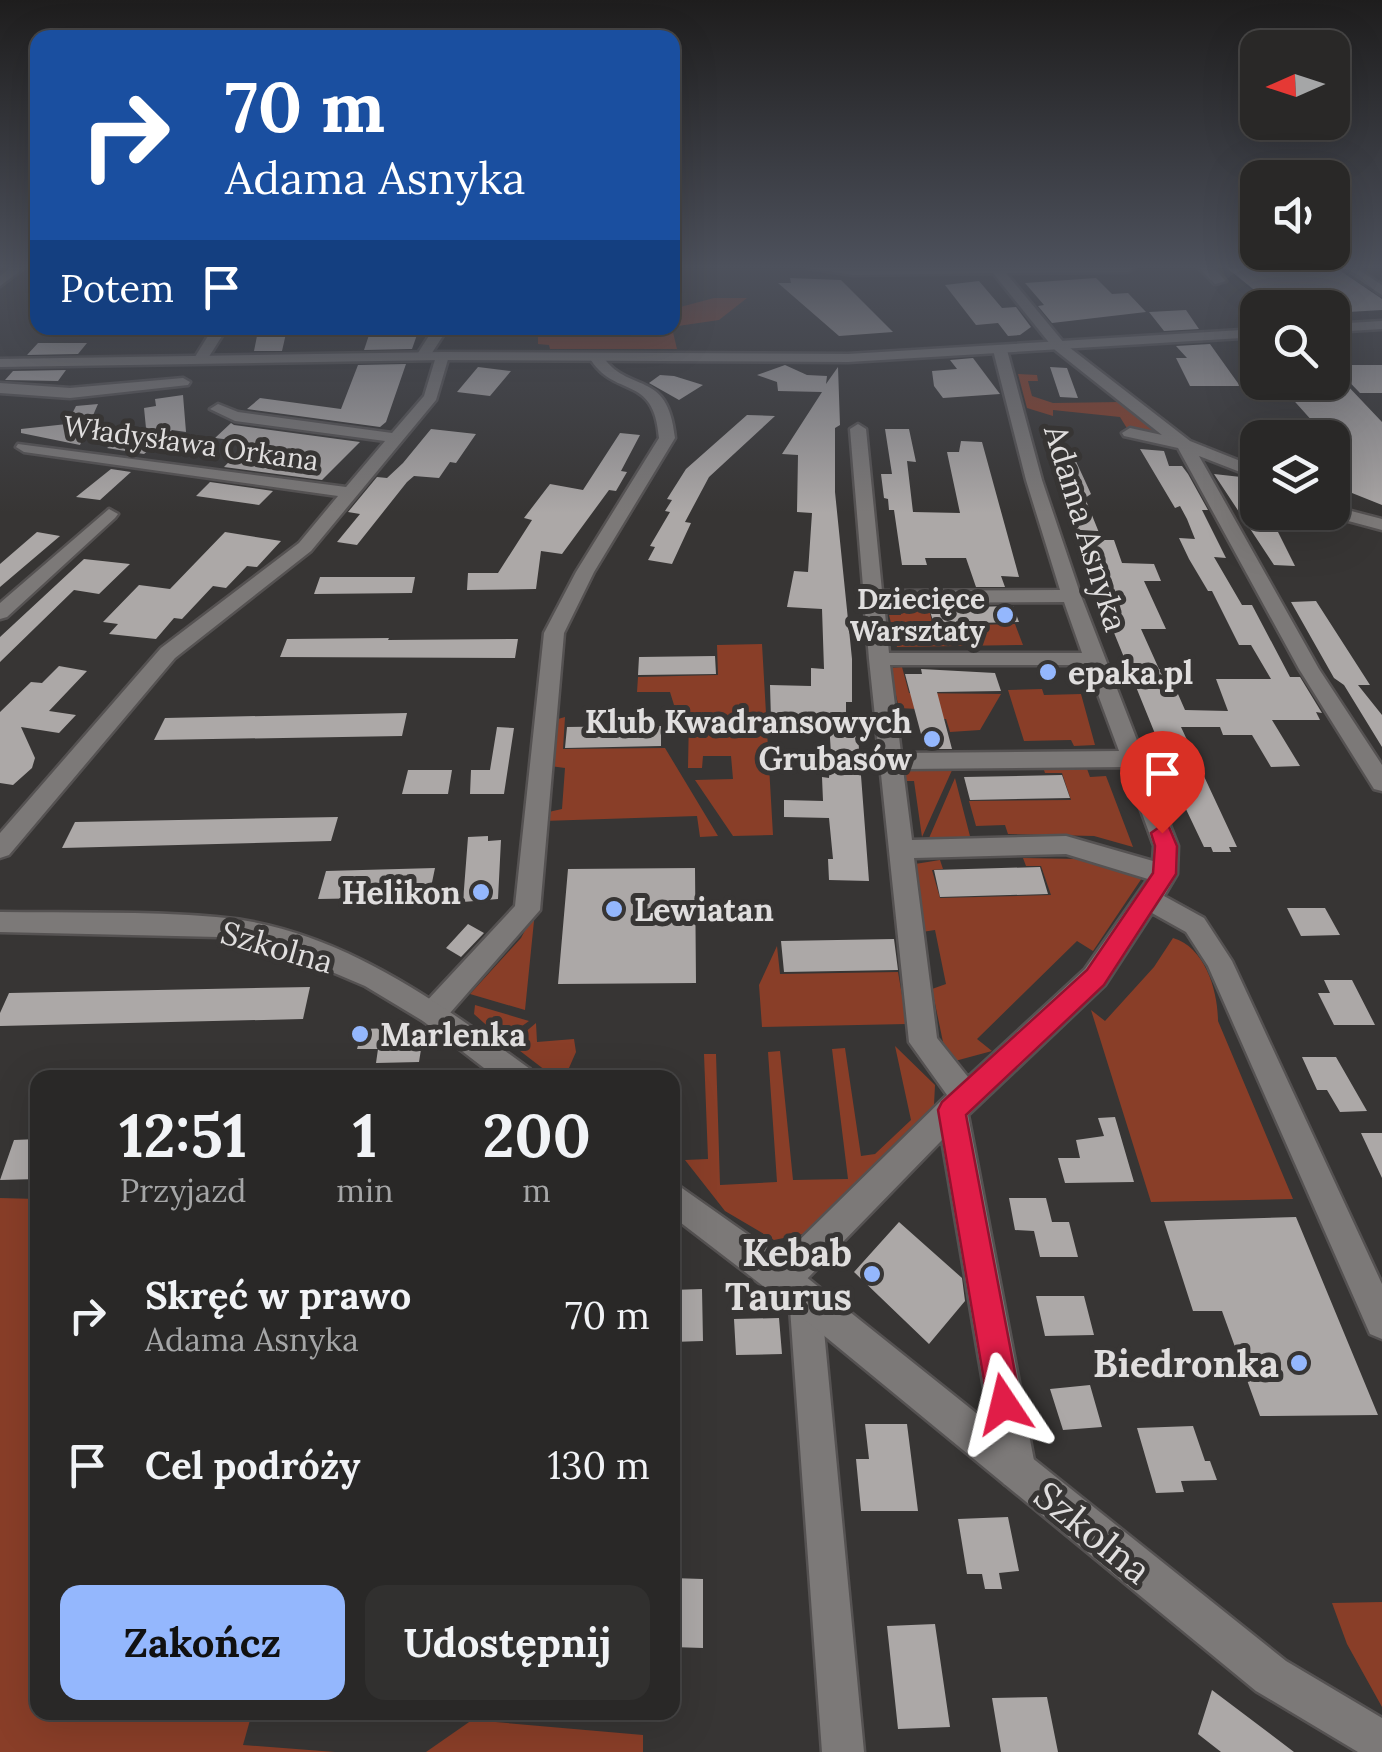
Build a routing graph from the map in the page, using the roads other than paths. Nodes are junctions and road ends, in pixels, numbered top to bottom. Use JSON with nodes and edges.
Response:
{"nodes":[{"id":1,"x":206,"y":350,"type":"edge"},
{"id":2,"x":428,"y":350,"type":"edge"},
{"id":3,"x":1000,"y":350,"type":"junction"},
{"id":4,"x":1004,"y":350,"type":"edge"},
{"id":5,"x":1065,"y":350,"type":"edge"},
{"id":6,"x":424,"y":356,"type":"junction"},
{"id":7,"x":442,"y":356,"type":"junction"},
{"id":8,"x":596,"y":357,"type":"junction"},
{"id":9,"x":200,"y":360,"type":"junction"},
{"id":10,"x":0,"y":363,"type":"edge"},
{"id":11,"x":182,"y":382,"type":"dead end"},
{"id":12,"x":0,"y":388,"type":"edge"},
{"id":13,"x":218,"y":409,"type":"dead end"},
{"id":14,"x":858,"y":429,"type":"dead end"},
{"id":15,"x":1130,"y":433,"type":"dead end"},
{"id":16,"x":395,"y":438,"type":"junction"},
{"id":17,"x":1184,"y":444,"type":"junction"},
{"id":18,"x":24,"y":447,"type":"dead end"},
{"id":19,"x":1240,"y":467,"type":"edge"},
{"id":20,"x":350,"y":494,"type":"junction"},
{"id":21,"x":109,"y":514,"type":"dead end"},
{"id":22,"x":1350,"y":516,"type":"edge"},
{"id":23,"x":1382,"y":525,"type":"edge"},
{"id":24,"x":1071,"y":596,"type":"junction"},
{"id":25,"x":874,"y":597,"type":"junction"},
{"id":26,"x":0,"y":613,"type":"edge"},
{"id":27,"x":1094,"y":659,"type":"junction"},
{"id":28,"x":879,"y":660,"type":"junction"},
{"id":29,"x":1134,"y":759,"type":"junction"},
{"id":30,"x":892,"y":762,"type":"junction"},
{"id":31,"x":1382,"y":783,"type":"edge"},
{"id":32,"x":0,"y":849,"type":"edge"},
{"id":33,"x":902,"y":850,"type":"junction"},
{"id":34,"x":1156,"y":886,"type":"junction"},
{"id":35,"x":0,"y":922,"type":"edge"},
{"id":36,"x":434,"y":1013,"type":"junction"},
{"id":37,"x":509,"y":1070,"type":"edge"},
{"id":38,"x":959,"y":1104,"type":"junction"},
{"id":39,"x":680,"y":1202,"type":"edge"},
{"id":40,"x":794,"y":1290,"type":"junction"},
{"id":41,"x":1382,"y":1322,"type":"edge"},
{"id":42,"x":1017,"y":1471,"type":"junction"},
{"id":43,"x":1382,"y":1742,"type":"edge"},
{"id":44,"x":843,"y":1752,"type":"edge"}],
"edges":[{"from":1,"to":9,"type":"street"},
{"from":2,"to":6,"type":"street"},
{"from":3,"to":4,"type":"street"},
{"from":3,"to":8,"type":"street"},
{"from":3,"to":24,"type":"street","name":"Adama Asnyka"},
{"from":5,"to":17,"type":"street"},
{"from":6,"to":7,"type":"street"},
{"from":6,"to":9,"type":"street"},
{"from":7,"to":8,"type":"street"},
{"from":7,"to":16,"type":"street"},
{"from":8,"to":36,"type":"street"},
{"from":9,"to":10,"type":"street"},
{"from":11,"to":12,"type":"street"},
{"from":13,"to":16,"type":"street"},
{"from":14,"to":25,"type":"street"},
{"from":15,"to":17,"type":"street"},
{"from":16,"to":20,"type":"street"},
{"from":17,"to":19,"type":"street"},
{"from":17,"to":31,"type":"street"},
{"from":18,"to":20,"type":"street","name":"Władysława Orkana"},
{"from":20,"to":32,"type":"street"},
{"from":21,"to":26,"type":"street"},
{"from":22,"to":23,"type":"street"},
{"from":24,"to":25,"type":"street"},
{"from":24,"to":27,"type":"street","name":"Adama Asnyka"},
{"from":25,"to":28,"type":"street"},
{"from":27,"to":28,"type":"street"},
{"from":27,"to":29,"type":"street","name":"Adama Asnyka"},
{"from":28,"to":30,"type":"street"},
{"from":29,"to":30,"type":"street"},
{"from":29,"to":34,"type":"street","name":"Adama Asnyka"},
{"from":30,"to":33,"type":"street"},
{"from":33,"to":34,"type":"street"},
{"from":33,"to":38,"type":"street"},
{"from":34,"to":38,"type":"street"},
{"from":34,"to":41,"type":"street"},
{"from":35,"to":36,"type":"street","name":"Szkolna"},
{"from":36,"to":37,"type":"street","name":"Szkolna"},
{"from":38,"to":40,"type":"street"},
{"from":38,"to":42,"type":"street"},
{"from":39,"to":40,"type":"street","name":"Szkolna"},
{"from":40,"to":42,"type":"street","name":"Szkolna"},
{"from":40,"to":44,"type":"street"},
{"from":42,"to":43,"type":"street","name":"Szkolna"}]}
